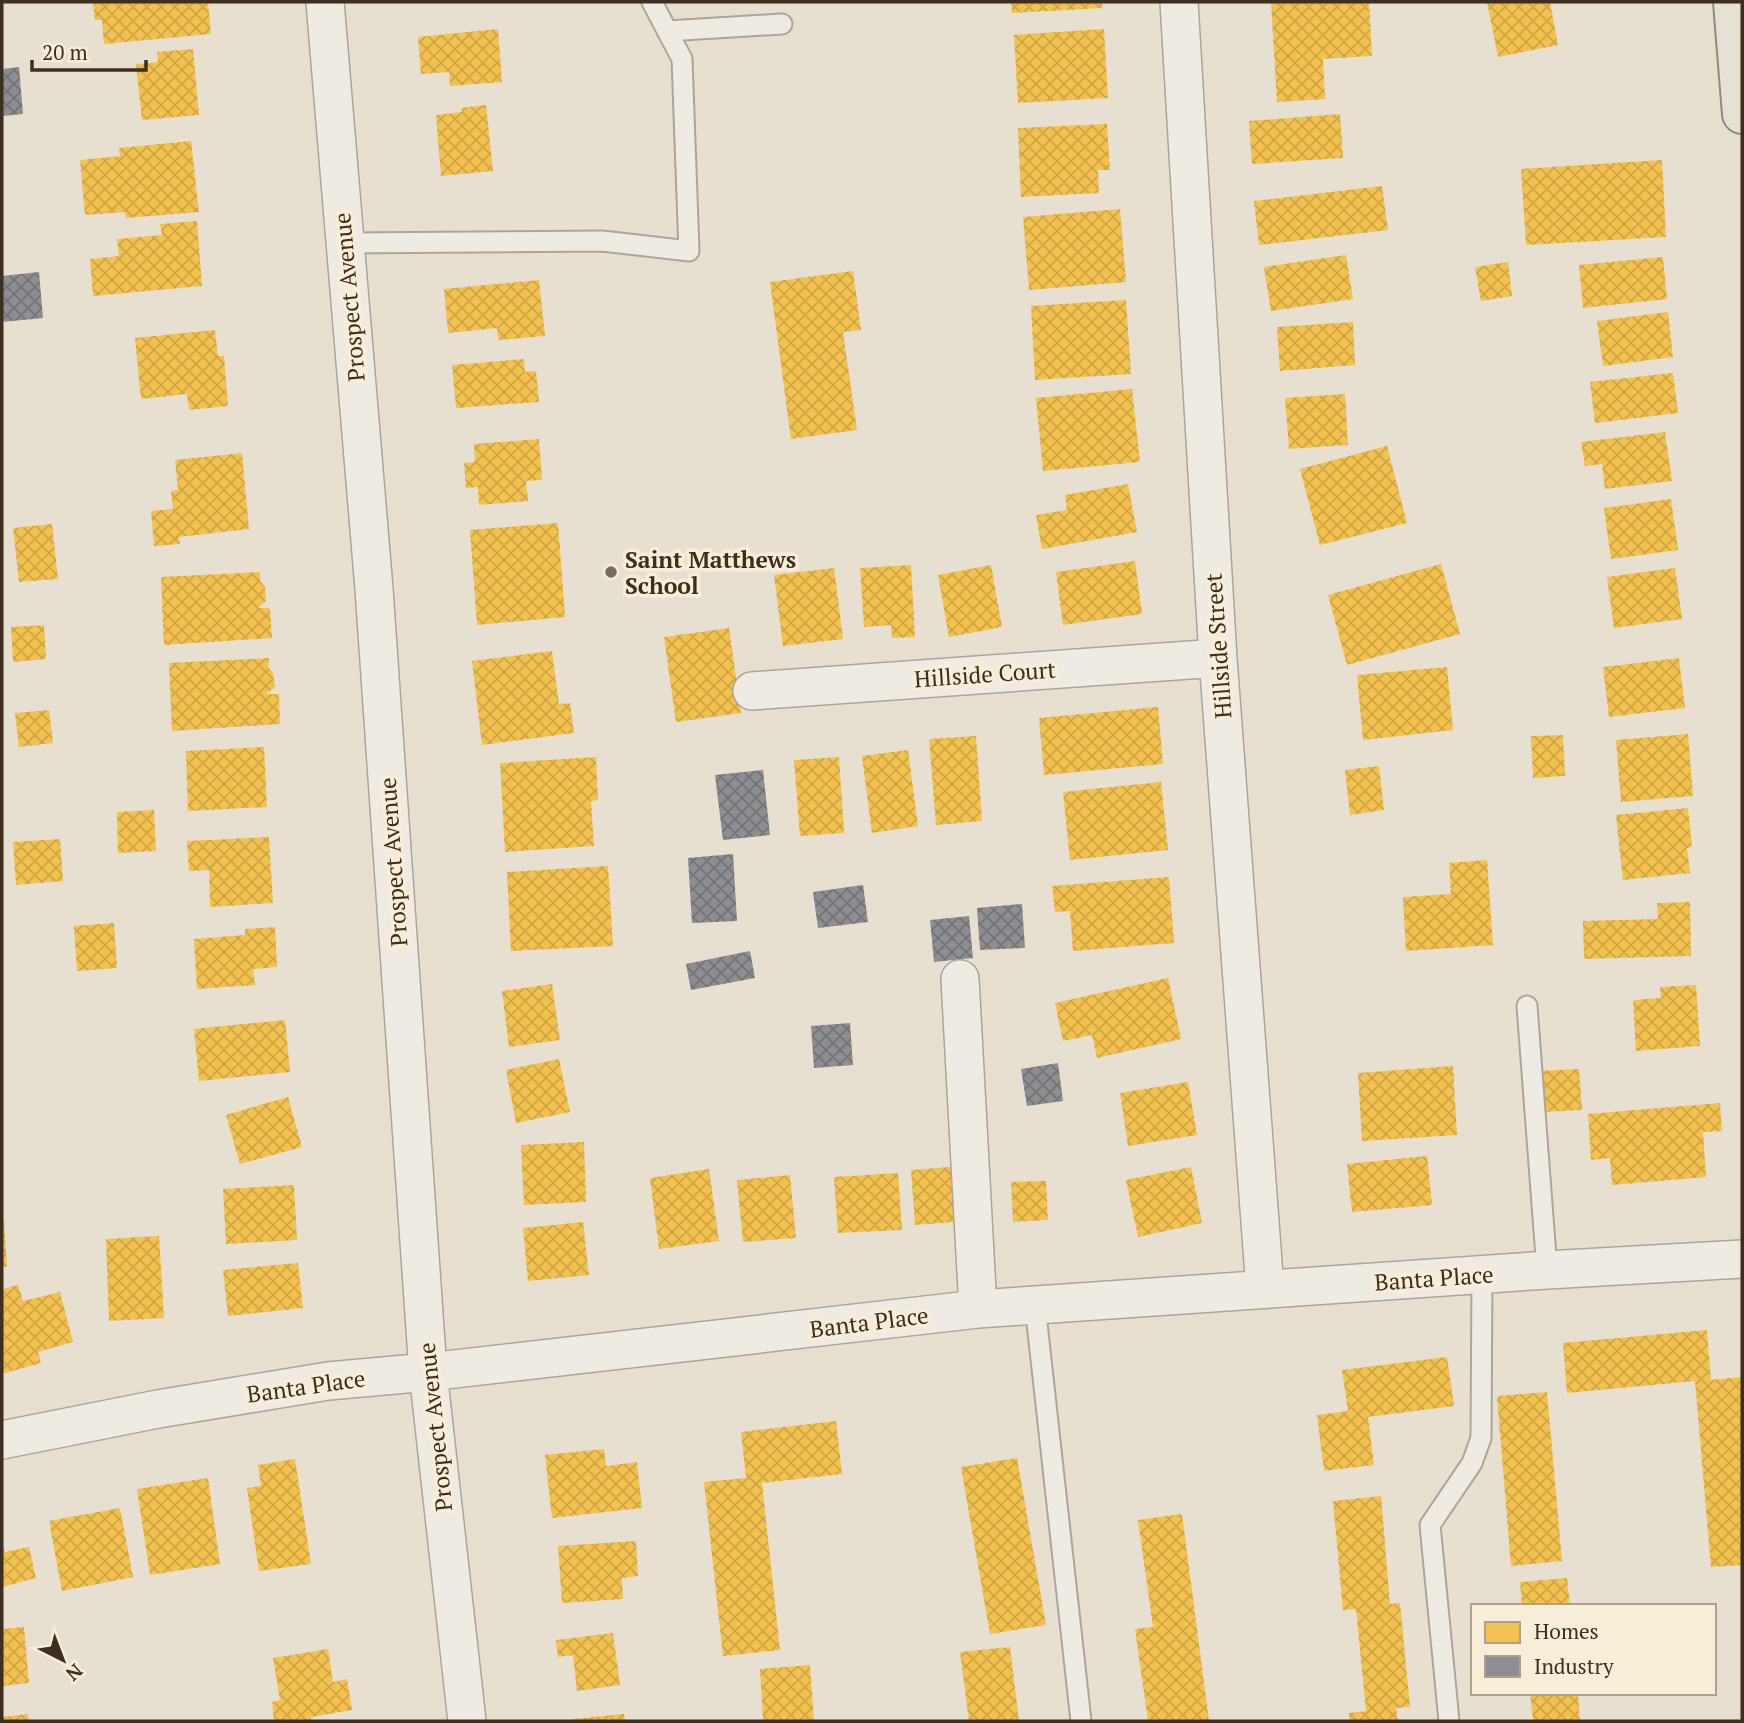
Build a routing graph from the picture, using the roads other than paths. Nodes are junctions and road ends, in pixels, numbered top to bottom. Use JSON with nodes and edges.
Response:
{"nodes":[{"id":1,"x":325,"y":2,"type":"edge"},
{"id":2,"x":652,"y":2,"type":"edge"},
{"id":3,"x":1179,"y":2,"type":"edge"},
{"id":4,"x":1733,"y":2,"type":"edge"},
{"id":5,"x":782,"y":24,"type":"dead end"},
{"id":6,"x":667,"y":31,"type":"junction"},
{"id":7,"x":1742,"y":114,"type":"edge"},
{"id":8,"x":344,"y":243,"type":"junction"},
{"id":9,"x":1218,"y":657,"type":"junction"},
{"id":10,"x":752,"y":691,"type":"dead end"},
{"id":11,"x":960,"y":979,"type":"dead end"},
{"id":12,"x":1527,"y":1006,"type":"dead end"},
{"id":13,"x":1742,"y":1259,"type":"edge"},
{"id":14,"x":1547,"y":1270,"type":"junction"},
{"id":15,"x":1482,"y":1275,"type":"junction"},
{"id":16,"x":1265,"y":1289,"type":"junction"},
{"id":17,"x":1035,"y":1305,"type":"junction"},
{"id":18,"x":978,"y":1309,"type":"junction"},
{"id":19,"x":428,"y":1372,"type":"junction"},
{"id":20,"x":2,"y":1440,"type":"edge"},
{"id":21,"x":467,"y":1721,"type":"edge"},
{"id":22,"x":1081,"y":1721,"type":"edge"},
{"id":23,"x":1449,"y":1721,"type":"edge"}],
"edges":[{"from":1,"to":8,"type":"street","name":"Prospect Avenue"},
{"from":2,"to":6,"type":"lane"},
{"from":3,"to":9,"type":"street","name":"Hillside Street"},
{"from":4,"to":7,"type":"main road"},
{"from":5,"to":6,"type":"lane"},
{"from":6,"to":8,"type":"lane"},
{"from":8,"to":19,"type":"street","name":"Prospect Avenue"},
{"from":9,"to":10,"type":"street","name":"Hillside Court"},
{"from":9,"to":16,"type":"street","name":"Hillside Street"},
{"from":11,"to":18,"type":"street"},
{"from":12,"to":14,"type":"lane"},
{"from":13,"to":14,"type":"street","name":"Banta Place"},
{"from":14,"to":15,"type":"street","name":"Banta Place"},
{"from":15,"to":16,"type":"street","name":"Banta Place"},
{"from":15,"to":23,"type":"lane"},
{"from":16,"to":17,"type":"street","name":"Banta Place"},
{"from":17,"to":18,"type":"street","name":"Banta Place"},
{"from":17,"to":22,"type":"lane"},
{"from":18,"to":19,"type":"street","name":"Banta Place"},
{"from":19,"to":20,"type":"street","name":"Banta Place"},
{"from":19,"to":21,"type":"street","name":"Prospect Avenue"}]}
